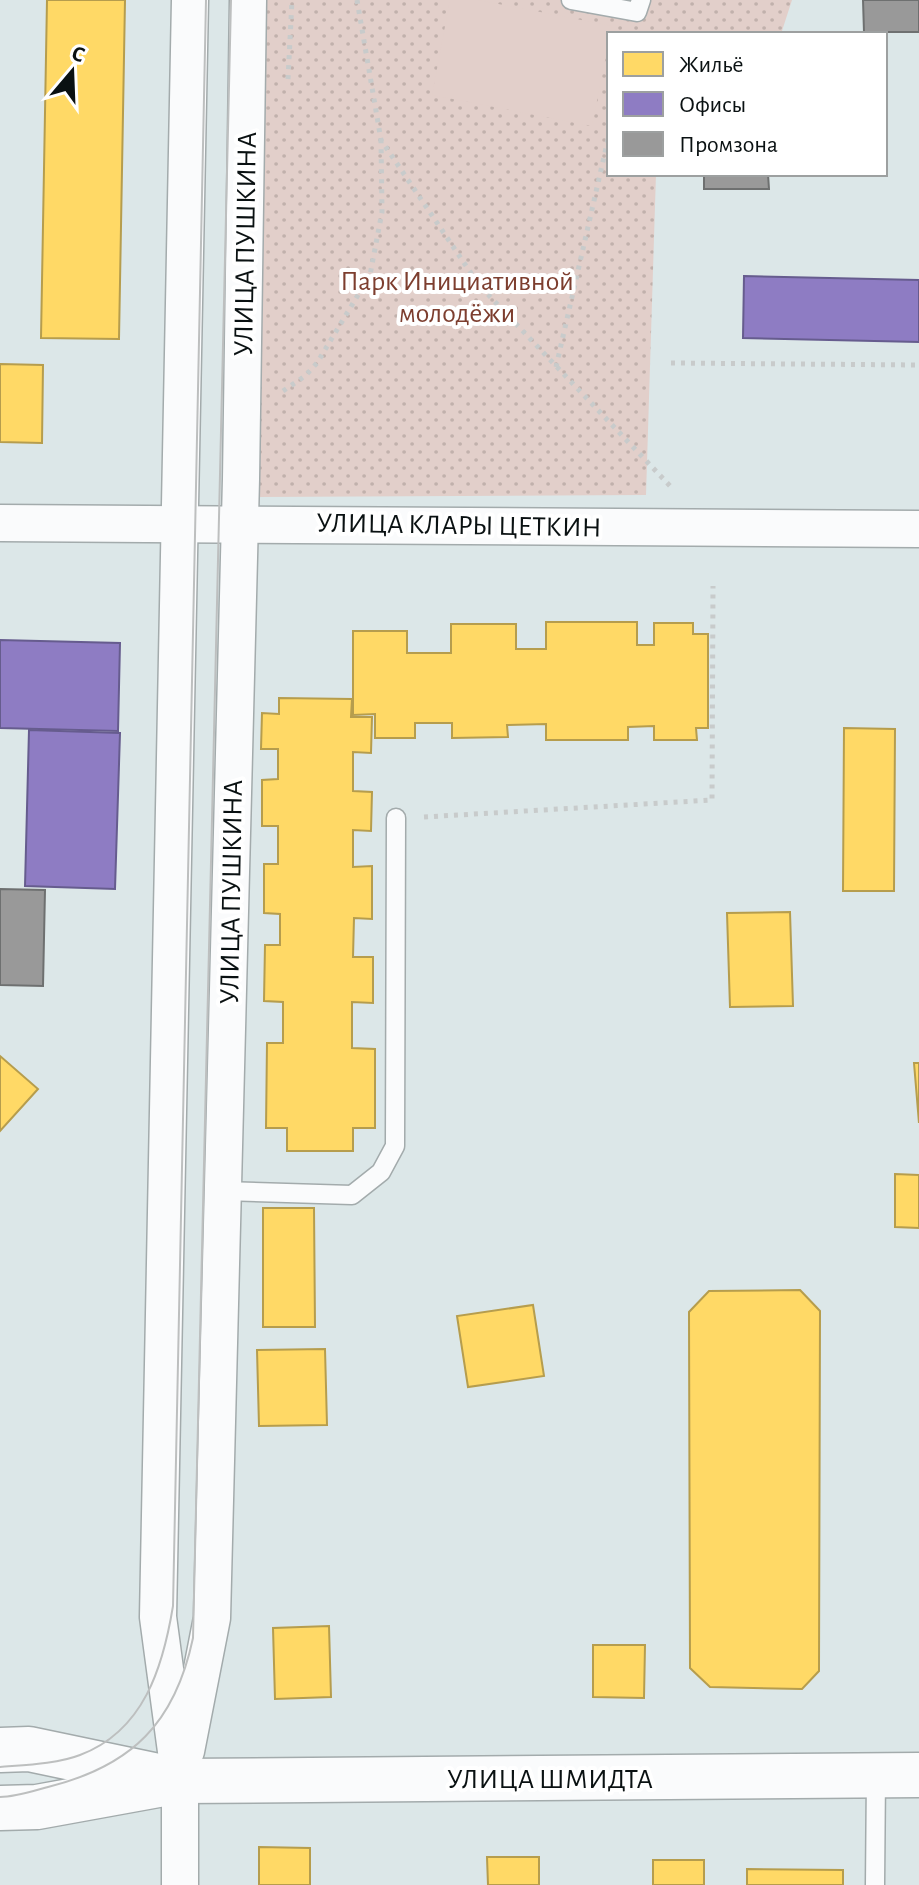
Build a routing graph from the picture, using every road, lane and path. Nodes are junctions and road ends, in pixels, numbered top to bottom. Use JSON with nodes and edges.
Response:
{"nodes":[{"id":1,"x":190,"y":0,"type":"edge"},
{"id":2,"x":248,"y":0,"type":"edge"},
{"id":3,"x":357,"y":0,"type":"edge"},
{"id":4,"x":571,"y":0,"type":"edge"},
{"id":5,"x":641,"y":0,"type":"edge"},
{"id":6,"x":381,"y":140,"type":"junction"},
{"id":7,"x":607,"y":144,"type":"edge"},
{"id":8,"x":671,"y":363,"type":"dead end"},
{"id":9,"x":919,"y":365,"type":"edge"},
{"id":10,"x":556,"y":367,"type":"junction"},
{"id":11,"x":283,"y":391,"type":"dead end"},
{"id":12,"x":178,"y":521,"type":"junction"},
{"id":13,"x":240,"y":522,"type":"junction"},
{"id":14,"x":0,"y":523,"type":"edge"},
{"id":15,"x":708,"y":527,"type":"junction"},
{"id":16,"x":919,"y":529,"type":"edge"},
{"id":17,"x":713,"y":586,"type":"dead end"},
{"id":18,"x":396,"y":818,"type":"joint"},
{"id":19,"x":223,"y":1191,"type":"junction"},
{"id":20,"x":0,"y":1750,"type":"edge"},
{"id":21,"x":876,"y":1775,"type":"junction"},
{"id":22,"x":919,"y":1775,"type":"edge"},
{"id":23,"x":180,"y":1781,"type":"junction"},
{"id":24,"x":0,"y":1808,"type":"edge"},
{"id":25,"x":180,"y":1885,"type":"edge"},
{"id":26,"x":875,"y":1885,"type":"edge"}],
"edges":[{"from":1,"to":12,"type":"street","name":"УЛИЦА ПУШКИНА"},
{"from":2,"to":13,"type":"street","name":"УЛИЦА ПУШКИНА"},
{"from":3,"to":6,"type":"path"},
{"from":4,"to":5,"type":"lane"},
{"from":6,"to":10,"type":"path"},
{"from":6,"to":11,"type":"path"},
{"from":7,"to":10,"type":"path"},
{"from":8,"to":9,"type":"path"},
{"from":10,"to":15,"type":"path"},
{"from":12,"to":13,"type":"street","name":"УЛИЦА КЛАРЫ ЦЕТКИН"},
{"from":12,"to":14,"type":"street","name":"УЛИЦА КЛАРЫ ЦЕТКИН"},
{"from":12,"to":23,"type":"street","name":"УЛИЦА ПУШКИНА"},
{"from":13,"to":15,"type":"street","name":"УЛИЦА КЛАРЫ ЦЕТКИН"},
{"from":13,"to":19,"type":"street","name":"УЛИЦА ПУШКИНА"},
{"from":15,"to":16,"type":"street","name":"УЛИЦА КЛАРЫ ЦЕТКИН"},
{"from":17,"to":18,"type":"path"},
{"from":18,"to":19,"type":"lane"},
{"from":19,"to":23,"type":"street","name":"УЛИЦА ПУШКИНА"},
{"from":20,"to":23,"type":"street","name":"УЛИЦА ШМИДТА"},
{"from":21,"to":22,"type":"street","name":"УЛИЦА ШМИДТА"},
{"from":21,"to":23,"type":"street","name":"УЛИЦА ШМИДТА"},
{"from":21,"to":26,"type":"lane"},
{"from":23,"to":24,"type":"street","name":"УЛИЦА ШМИДТА"},
{"from":23,"to":25,"type":"street","name":"УЛИЦА ПУШКИНА"}]}
